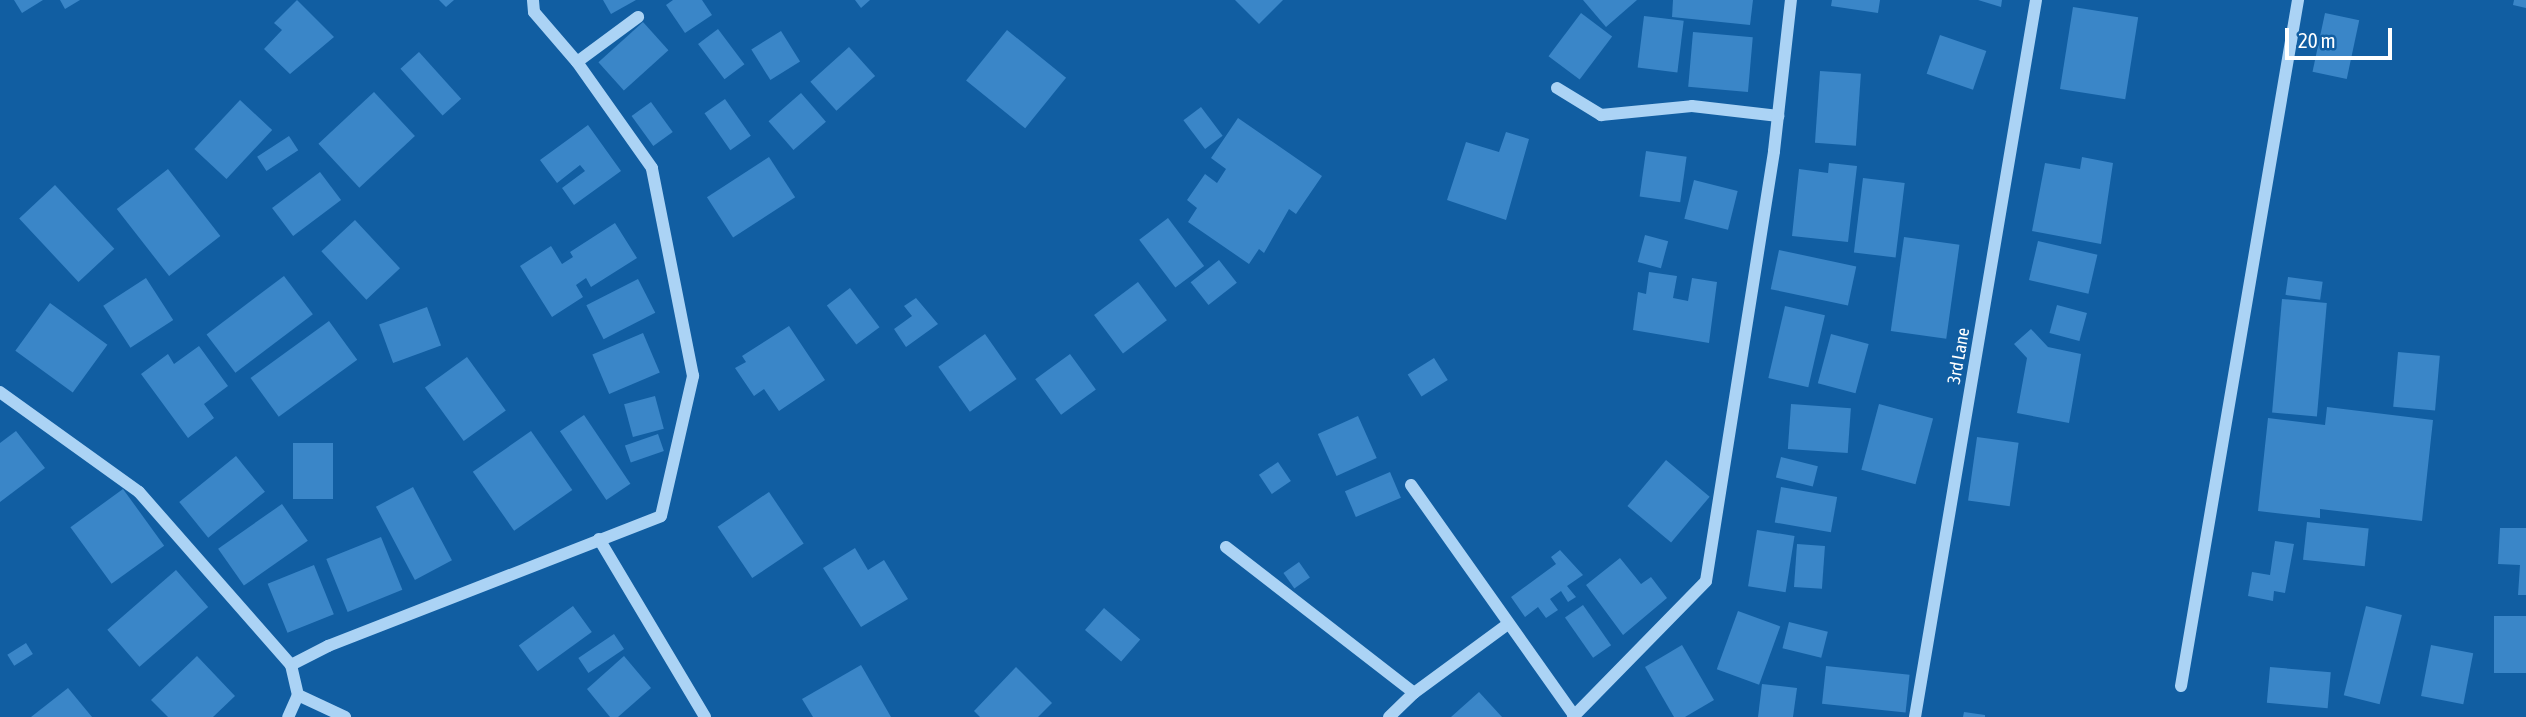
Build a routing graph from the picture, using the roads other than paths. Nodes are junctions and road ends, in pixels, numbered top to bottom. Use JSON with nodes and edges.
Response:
{"nodes":[{"id":1,"x":533,"y":0,"type":"edge"},
{"id":2,"x":1791,"y":0,"type":"edge"},
{"id":3,"x":2036,"y":0,"type":"edge"},
{"id":4,"x":2298,"y":0,"type":"edge"},
{"id":5,"x":638,"y":17,"type":"dead end"},
{"id":6,"x":577,"y":62,"type":"junction"},
{"id":7,"x":1557,"y":88,"type":"dead end"},
{"id":8,"x":1779,"y":116,"type":"junction"},
{"id":9,"x":0,"y":391,"type":"edge"},
{"id":10,"x":1411,"y":485,"type":"dead end"},
{"id":11,"x":599,"y":539,"type":"junction"},
{"id":12,"x":1226,"y":547,"type":"dead end"},
{"id":13,"x":1507,"y":624,"type":"junction"},
{"id":14,"x":291,"y":665,"type":"junction"},
{"id":15,"x":2181,"y":686,"type":"dead end"},
{"id":16,"x":1414,"y":693,"type":"junction"},
{"id":17,"x":298,"y":695,"type":"junction"},
{"id":18,"x":1574,"y":716,"type":"edge"},
{"id":19,"x":288,"y":717,"type":"edge"},
{"id":20,"x":345,"y":717,"type":"edge"},
{"id":21,"x":705,"y":717,"type":"edge"},
{"id":22,"x":1389,"y":717,"type":"edge"},
{"id":23,"x":1915,"y":717,"type":"edge"}],
"edges":[{"from":1,"to":6,"type":"street"},
{"from":2,"to":8,"type":"street"},
{"from":3,"to":23,"type":"street","name":"3rd Lane"},
{"from":4,"to":15,"type":"street"},
{"from":5,"to":6,"type":"street"},
{"from":6,"to":11,"type":"street"},
{"from":7,"to":8,"type":"street"},
{"from":8,"to":18,"type":"street"},
{"from":9,"to":14,"type":"street"},
{"from":10,"to":13,"type":"street"},
{"from":11,"to":14,"type":"street"},
{"from":11,"to":21,"type":"street"},
{"from":12,"to":16,"type":"street"},
{"from":13,"to":16,"type":"street"},
{"from":13,"to":18,"type":"street"},
{"from":14,"to":17,"type":"street"},
{"from":16,"to":22,"type":"street"},
{"from":17,"to":19,"type":"street"},
{"from":17,"to":20,"type":"street"}]}
